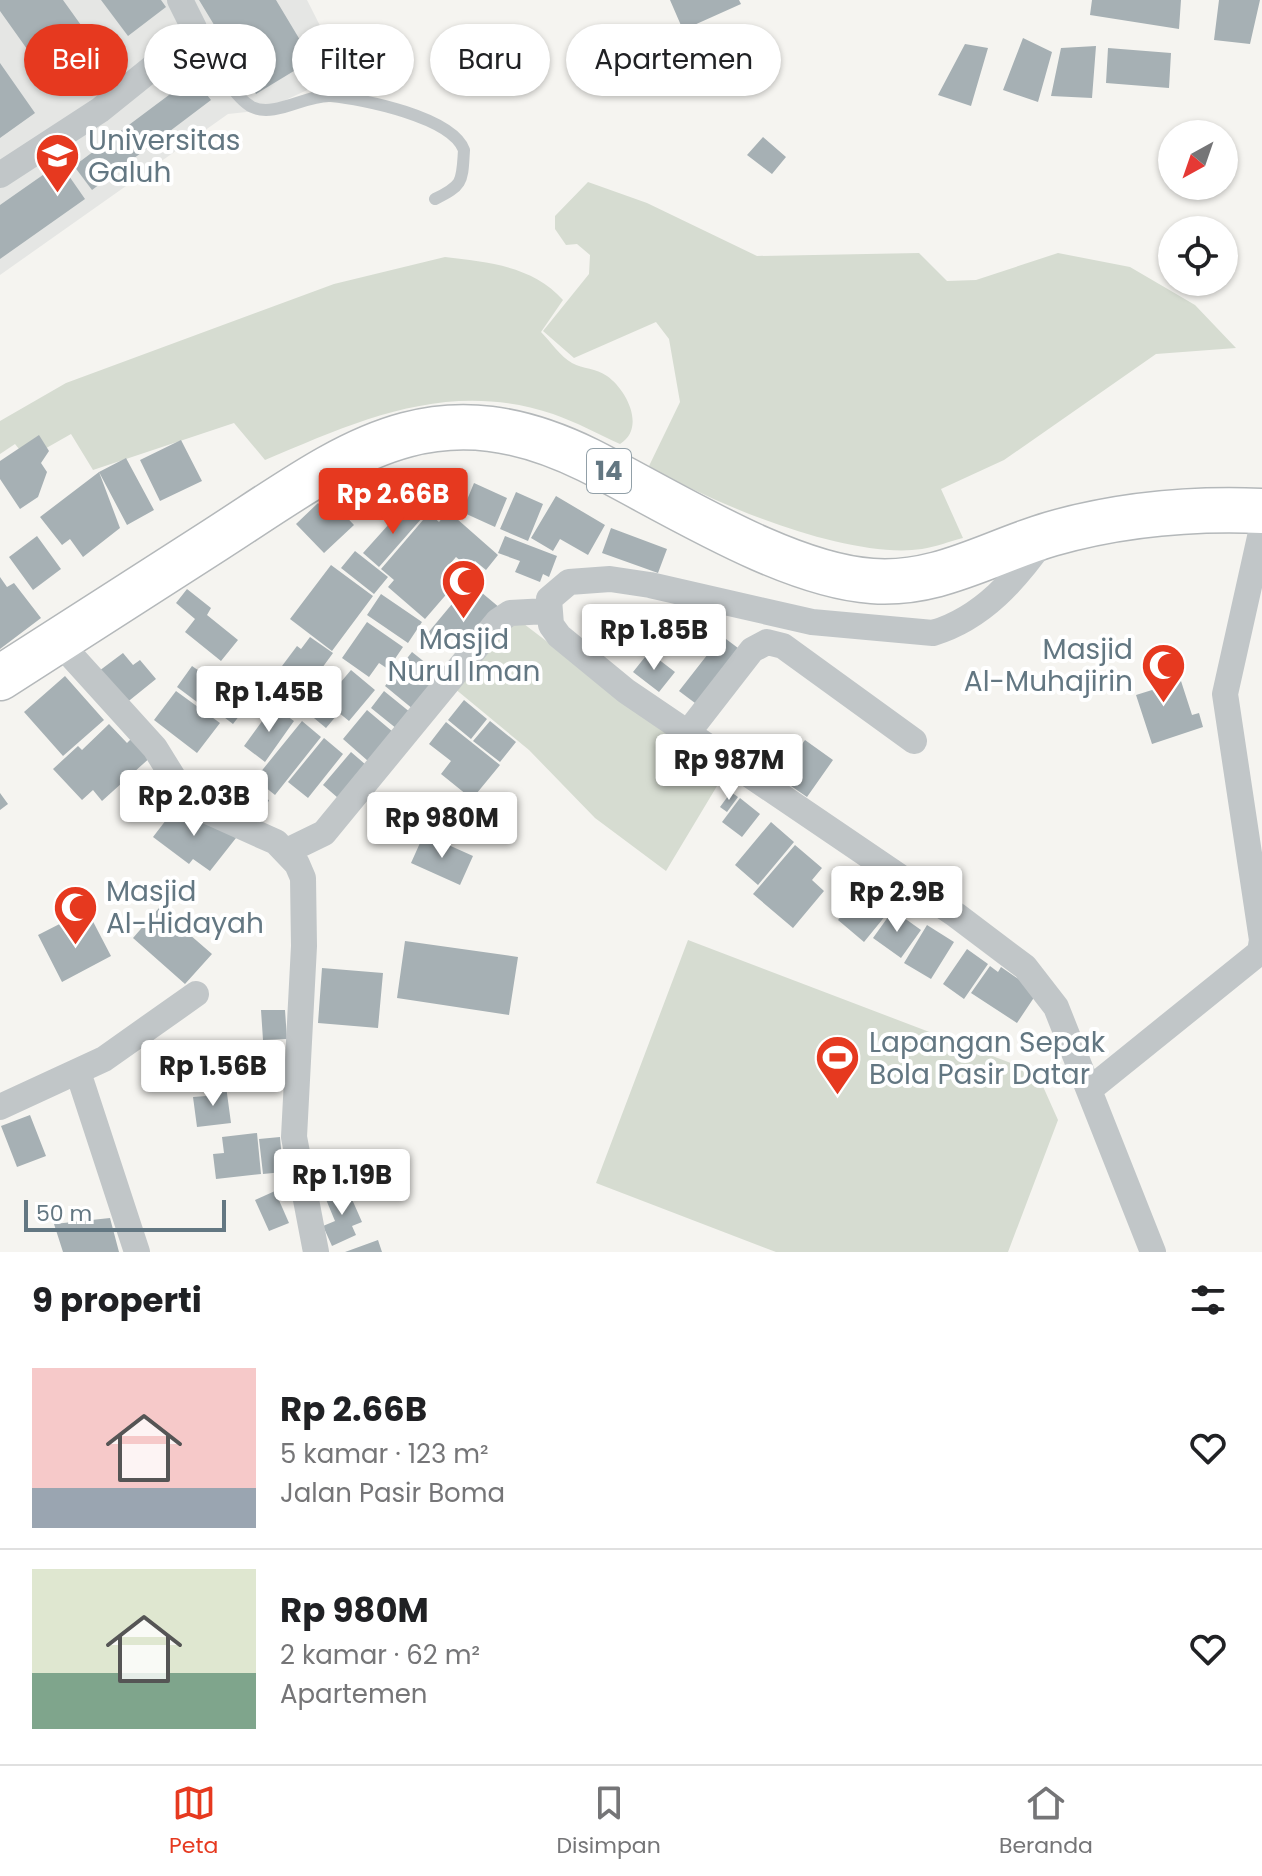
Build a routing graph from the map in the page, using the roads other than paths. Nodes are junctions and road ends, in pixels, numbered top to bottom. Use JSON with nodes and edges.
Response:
{"nodes":[{"id":1,"x":180,"y":0,"type":"edge"},
{"id":2,"x":192,"y":24,"type":"edge"},
{"id":3,"x":144,"y":75,"type":"edge"},
{"id":4,"x":240,"y":96,"type":"edge"},
{"id":5,"x":0,"y":175,"type":"edge"},
{"id":6,"x":435,"y":199,"type":"dead end"},
{"id":7,"x":1262,"y":511,"type":"edge"},
{"id":8,"x":1262,"y":528,"type":"edge"},
{"id":9,"x":1047,"y":535,"type":"junction"},
{"id":10,"x":547,"y":611,"type":"junction"},
{"id":11,"x":58,"y":641,"type":"junction"},
{"id":12,"x":0,"y":678,"type":"edge"},
{"id":13,"x":686,"y":735,"type":"junction"},
{"id":14,"x":914,"y":741,"type":"dead end"},
{"id":15,"x":287,"y":851,"type":"junction"},
{"id":16,"x":196,"y":994,"type":"dead end"},
{"id":17,"x":78,"y":1072,"type":"junction"},
{"id":18,"x":1089,"y":1090,"type":"junction"},
{"id":19,"x":0,"y":1107,"type":"edge"},
{"id":20,"x":137,"y":1252,"type":"edge"},
{"id":21,"x":316,"y":1252,"type":"edge"},
{"id":22,"x":1153,"y":1252,"type":"edge"}],
"edges":[{"from":1,"to":2,"type":"street"},
{"from":3,"to":5,"type":"street"},
{"from":4,"to":6,"type":"lane"},
{"from":7,"to":9,"type":"highway","number":"14"},
{"from":8,"to":18,"type":"street"},
{"from":9,"to":10,"type":"street"},
{"from":9,"to":11,"type":"highway","number":"14"},
{"from":10,"to":13,"type":"street"},
{"from":10,"to":15,"type":"street"},
{"from":11,"to":12,"type":"highway","number":"14"},
{"from":11,"to":15,"type":"street"},
{"from":13,"to":14,"type":"street"},
{"from":13,"to":18,"type":"street"},
{"from":15,"to":21,"type":"street"},
{"from":16,"to":17,"type":"street"},
{"from":17,"to":19,"type":"street"},
{"from":17,"to":20,"type":"street"},
{"from":18,"to":22,"type":"street"}]}
